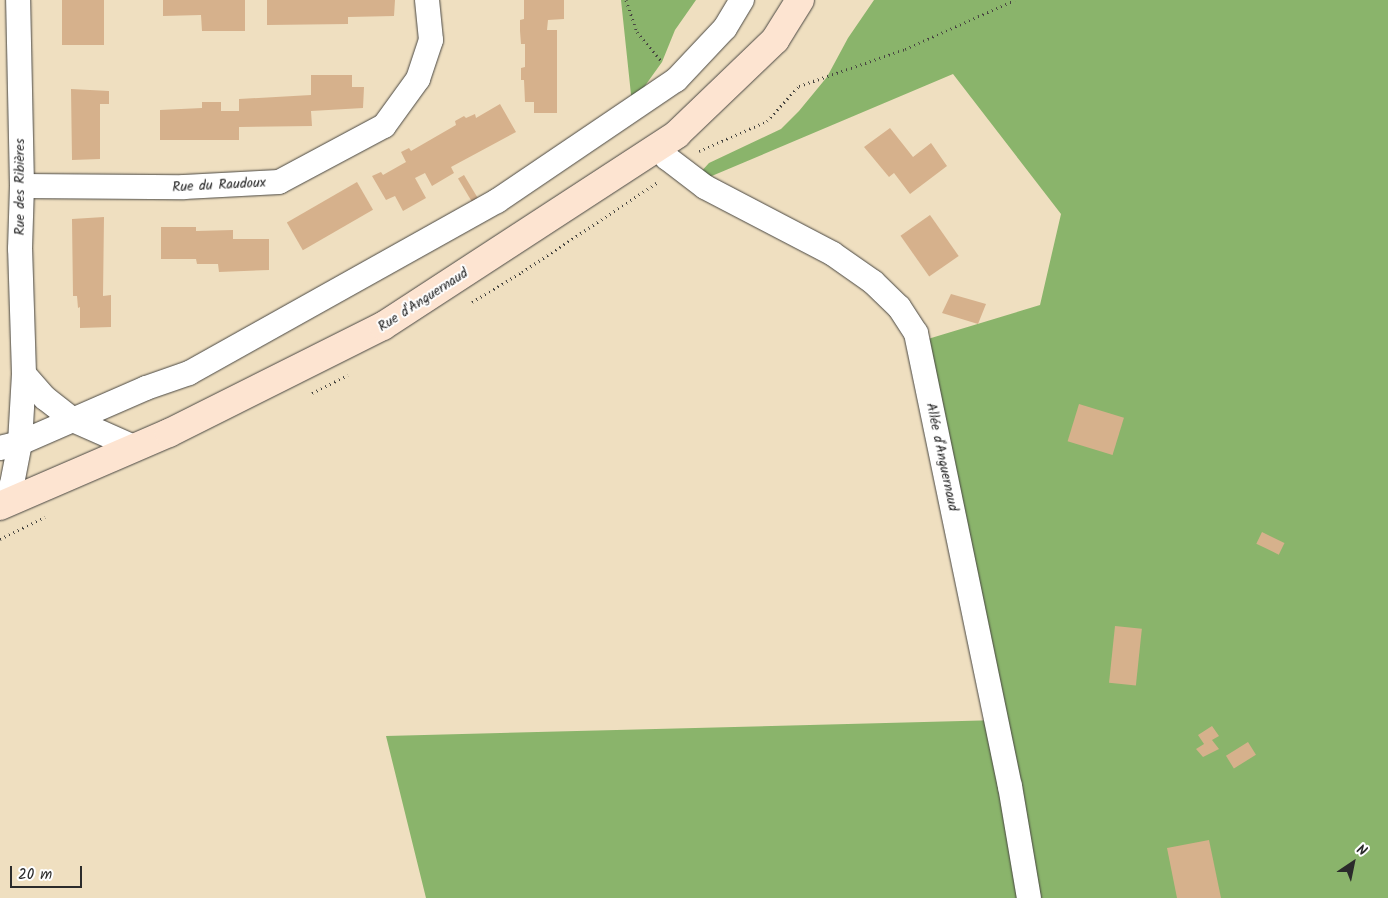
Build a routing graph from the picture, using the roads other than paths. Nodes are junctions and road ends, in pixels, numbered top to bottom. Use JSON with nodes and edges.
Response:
{"nodes":[{"id":1,"x":18,"y":0,"type":"edge"},
{"id":2,"x":427,"y":0,"type":"edge"},
{"id":3,"x":742,"y":0,"type":"edge"},
{"id":4,"x":796,"y":4,"type":"edge"},
{"id":5,"x":658,"y":147,"type":"junction"},
{"id":6,"x":22,"y":186,"type":"junction"},
{"id":7,"x":10,"y":249,"type":"edge"},
{"id":8,"x":24,"y":374,"type":"junction"},
{"id":9,"x":73,"y":420,"type":"junction"},
{"id":10,"x":10,"y":446,"type":"edge"},
{"id":11,"x":134,"y":447,"type":"junction"},
{"id":12,"x":2,"y":505,"type":"edge"},
{"id":13,"x":1030,"y":898,"type":"edge"}],
"edges":[{"from":1,"to":6,"type":"street","name":"Rue des Ribières"},
{"from":2,"to":6,"type":"street","name":"Rue du Raudoux"},
{"from":3,"to":9,"type":"street"},
{"from":4,"to":5,"type":"main road","name":"Rue d'Anguernaud"},
{"from":5,"to":11,"type":"main road","name":"Rue d'Anguernaud"},
{"from":5,"to":13,"type":"street","name":"Allée d'Anguernaud"},
{"from":6,"to":7,"type":"street","name":"Rue des Ribières"},
{"from":7,"to":8,"type":"street","name":"Rue des Ribières"},
{"from":8,"to":9,"type":"street"},
{"from":8,"to":10,"type":"street","name":"Rue des Ribières"},
{"from":9,"to":10,"type":"street"},
{"from":9,"to":11,"type":"street"},
{"from":10,"to":12,"type":"street","name":"Rue des Ribières"},
{"from":11,"to":12,"type":"main road","name":"Rue d'Anguernaud"}]}
